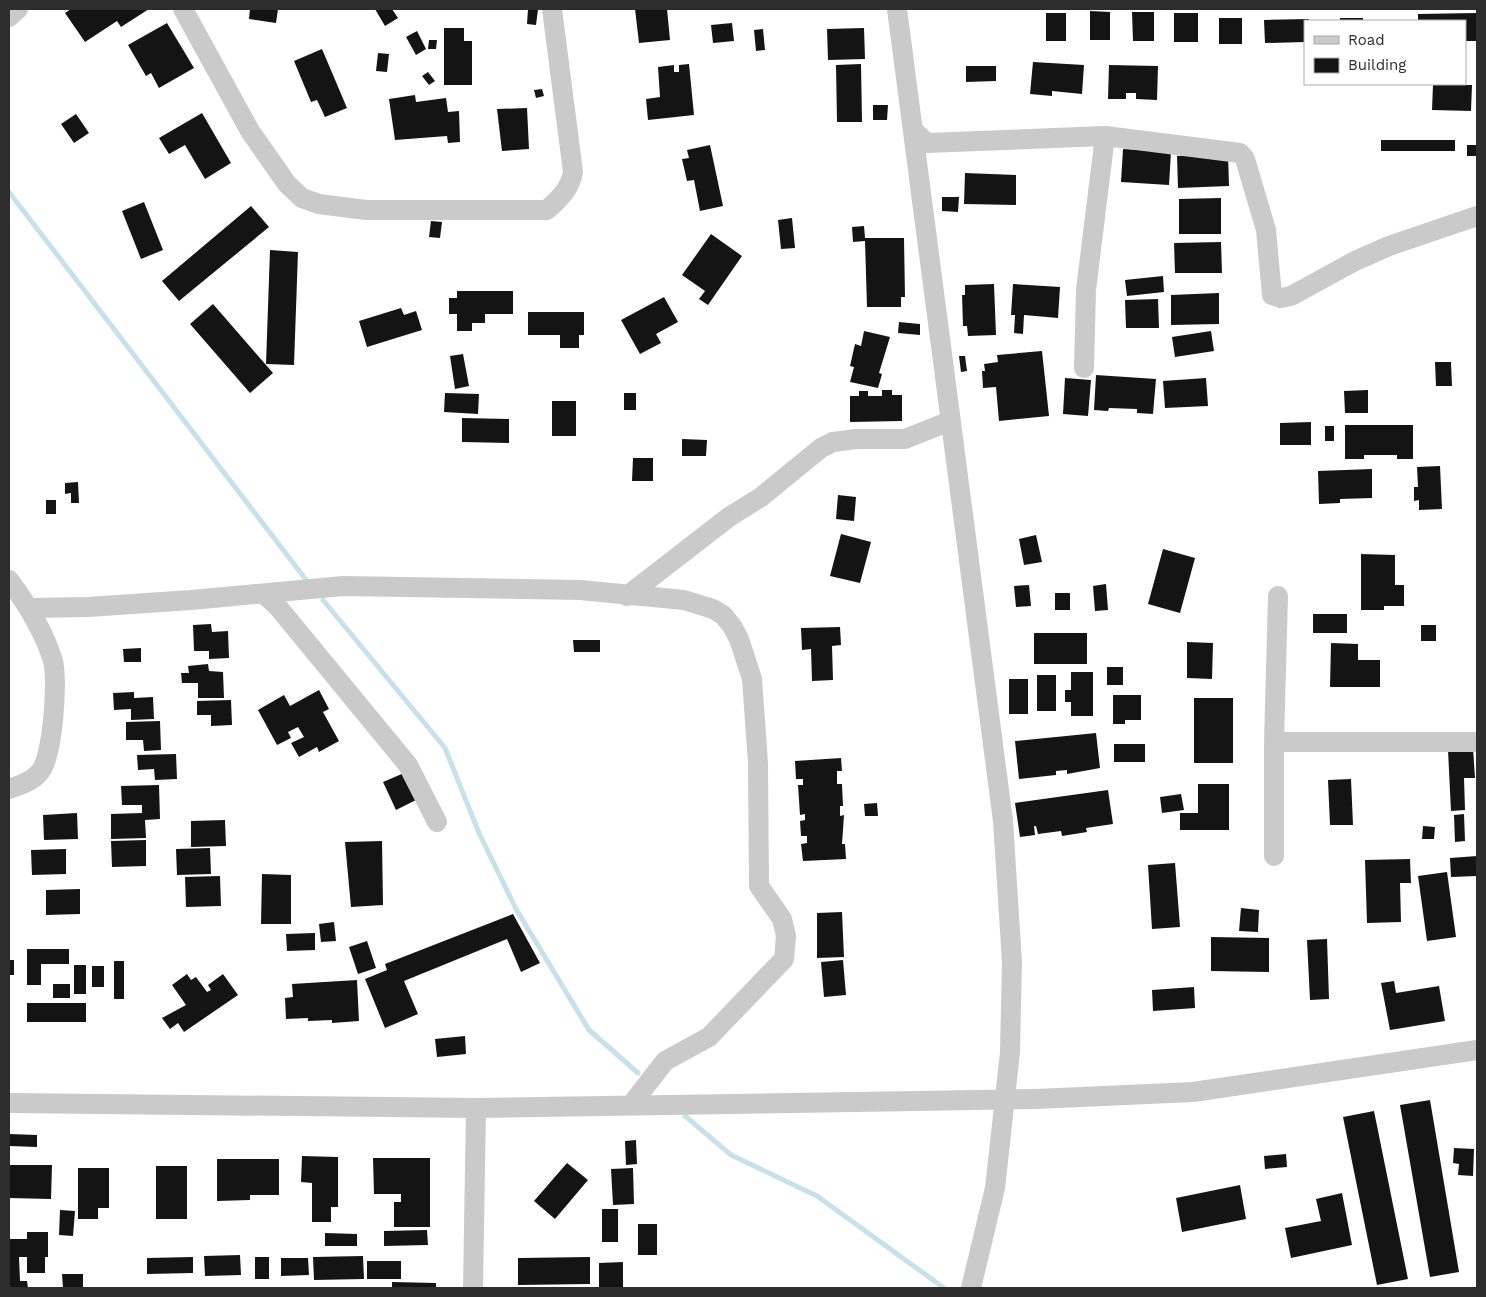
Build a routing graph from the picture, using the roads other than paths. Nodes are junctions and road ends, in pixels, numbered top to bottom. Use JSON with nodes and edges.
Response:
{"nodes":[{"id":1,"x":18,"y":9,"type":"edge"},
{"id":2,"x":183,"y":9,"type":"edge"},
{"id":3,"x":552,"y":9,"type":"edge"},
{"id":4,"x":897,"y":9,"type":"edge"},
{"id":5,"x":9,"y":17,"type":"edge"},
{"id":6,"x":912,"y":130,"type":"junction"},
{"id":7,"x":1105,"y":136,"type":"junction"},
{"id":8,"x":1477,"y":216,"type":"edge"},
{"id":9,"x":1084,"y":368,"type":"dead end"},
{"id":10,"x":950,"y":421,"type":"junction"},
{"id":11,"x":9,"y":580,"type":"edge"},
{"id":12,"x":264,"y":594,"type":"junction"},
{"id":13,"x":627,"y":596,"type":"junction"},
{"id":14,"x":1278,"y":596,"type":"dead end"},
{"id":15,"x":30,"y":608,"type":"junction"},
{"id":16,"x":1274,"y":742,"type":"junction"},
{"id":17,"x":1477,"y":742,"type":"edge"},
{"id":18,"x":9,"y":788,"type":"edge"},
{"id":19,"x":437,"y":822,"type":"dead end"},
{"id":20,"x":1274,"y":856,"type":"dead end"},
{"id":21,"x":1477,"y":1050,"type":"edge"},
{"id":22,"x":9,"y":1103,"type":"edge"},
{"id":23,"x":631,"y":1105,"type":"junction"},
{"id":24,"x":476,"y":1108,"type":"junction"},
{"id":25,"x":473,"y":1288,"type":"edge"},
{"id":26,"x":971,"y":1288,"type":"edge"}],
"edges":[{"from":1,"to":5,"type":"street"},
{"from":2,"to":3,"type":"street"},
{"from":4,"to":6,"type":"street"},
{"from":6,"to":7,"type":"street"},
{"from":6,"to":10,"type":"street"},
{"from":7,"to":8,"type":"street"},
{"from":7,"to":9,"type":"street"},
{"from":10,"to":13,"type":"street"},
{"from":10,"to":26,"type":"street"},
{"from":11,"to":15,"type":"street"},
{"from":12,"to":13,"type":"street"},
{"from":12,"to":15,"type":"street"},
{"from":12,"to":19,"type":"street"},
{"from":13,"to":23,"type":"street"},
{"from":14,"to":16,"type":"street"},
{"from":15,"to":18,"type":"street"},
{"from":16,"to":17,"type":"street"},
{"from":16,"to":20,"type":"street"},
{"from":21,"to":23,"type":"street","bridge":true},
{"from":22,"to":24,"type":"street"},
{"from":23,"to":24,"type":"street"},
{"from":24,"to":25,"type":"street"}]}
